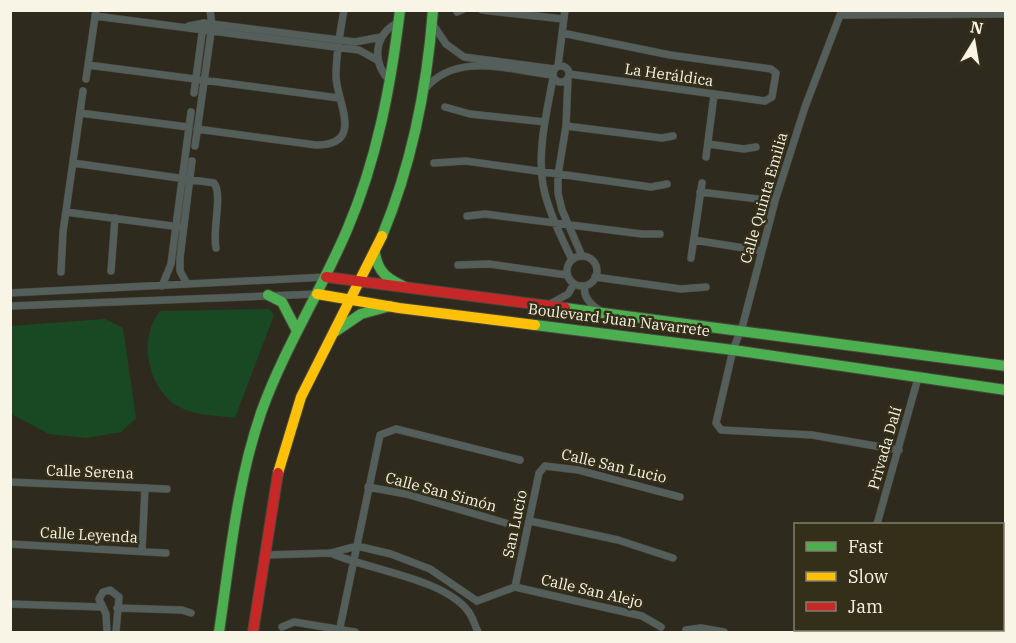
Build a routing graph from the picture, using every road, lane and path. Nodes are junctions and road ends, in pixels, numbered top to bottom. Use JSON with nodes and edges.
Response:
{"nodes":[{"id":1,"x":344,"y":10,"type":"edge"},
{"id":2,"x":400,"y":10,"type":"edge"},
{"id":3,"x":482,"y":10,"type":"edge"},
{"id":4,"x":565,"y":10,"type":"edge"},
{"id":5,"x":210,"y":12,"type":"edge"},
{"id":6,"x":967,"y":12,"type":"edge"},
{"id":7,"x":96,"y":13,"type":"edge"},
{"id":8,"x":842,"y":13,"type":"edge"},
{"id":9,"x":916,"y":13,"type":"edge"},
{"id":10,"x":1005,"y":14,"type":"edge"},
{"id":11,"x":432,"y":16,"type":"edge"},
{"id":12,"x":563,"y":19,"type":"junction"},
{"id":13,"x":399,"y":22,"type":"junction"},
{"id":14,"x":207,"y":28,"type":"junction"},
{"id":15,"x":562,"y":33,"type":"junction"},
{"id":16,"x":381,"y":37,"type":"junction"},
{"id":17,"x":338,"y":44,"type":"junction"},
{"id":18,"x":459,"y":55,"type":"junction"},
{"id":19,"x":377,"y":60,"type":"junction"},
{"id":20,"x":88,"y":65,"type":"junction"},
{"id":21,"x":458,"y":67,"type":"junction"},
{"id":22,"x":554,"y":72,"type":"junction"},
{"id":23,"x":569,"y":76,"type":"junction"},
{"id":24,"x":86,"y":79,"type":"dead end"},
{"id":25,"x":195,"y":80,"type":"junction"},
{"id":26,"x":204,"y":81,"type":"junction"},
{"id":27,"x":390,"y":81,"type":"junction"},
{"id":28,"x":424,"y":91,"type":"junction"},
{"id":29,"x":83,"y":92,"type":"dead end"},
{"id":30,"x":194,"y":93,"type":"dead end"},
{"id":31,"x":714,"y":95,"type":"junction"},
{"id":32,"x":339,"y":98,"type":"junction"},
{"id":33,"x":445,"y":107,"type":"dead end"},
{"id":34,"x":191,"y":112,"type":"dead end"},
{"id":35,"x":80,"y":113,"type":"junction"},
{"id":36,"x":545,"y":122,"type":"junction"},
{"id":37,"x":566,"y":126,"type":"junction"},
{"id":38,"x":188,"y":127,"type":"junction"},
{"id":39,"x":197,"y":129,"type":"junction"},
{"id":40,"x":673,"y":136,"type":"dead end"},
{"id":41,"x":708,"y":144,"type":"junction"},
{"id":42,"x":195,"y":146,"type":"dead end"},
{"id":43,"x":756,"y":147,"type":"dead end"},
{"id":44,"x":706,"y":157,"type":"dead end"},
{"id":45,"x":192,"y":161,"type":"dead end"},
{"id":46,"x":74,"y":163,"type":"junction"},
{"id":47,"x":434,"y":163,"type":"dead end"},
{"id":48,"x":542,"y":173,"type":"junction"},
{"id":49,"x":558,"y":175,"type":"junction"},
{"id":50,"x":182,"y":177,"type":"junction"},
{"id":51,"x":190,"y":178,"type":"junction"},
{"id":52,"x":702,"y":183,"type":"dead end"},
{"id":53,"x":667,"y":184,"type":"dead end"},
{"id":54,"x":700,"y":192,"type":"junction"},
{"id":55,"x":775,"y":201,"type":"junction"},
{"id":56,"x":66,"y":212,"type":"junction"},
{"id":57,"x":467,"y":216,"type":"dead end"},
{"id":58,"x":115,"y":218,"type":"junction"},
{"id":59,"x":556,"y":223,"type":"junction"},
{"id":60,"x":567,"y":224,"type":"junction"},
{"id":61,"x":180,"y":227,"type":"junction"},
{"id":62,"x":660,"y":234,"type":"dead end"},
{"id":63,"x":694,"y":240,"type":"junction"},
{"id":64,"x":216,"y":248,"type":"dead end"},
{"id":65,"x":762,"y":251,"type":"junction"},
{"id":66,"x":375,"y":253,"type":"junction"},
{"id":67,"x":582,"y":256,"type":"junction"},
{"id":68,"x":691,"y":258,"type":"dead end"},
{"id":69,"x":572,"y":260,"type":"junction"},
{"id":70,"x":175,"y":264,"type":"junction"},
{"id":71,"x":458,"y":265,"type":"dead end"},
{"id":72,"x":111,"y":271,"type":"dead end"},
{"id":73,"x":61,"y":272,"type":"dead end"},
{"id":74,"x":567,"y":275,"type":"junction"},
{"id":75,"x":326,"y":277,"type":"junction"},
{"id":76,"x":595,"y":277,"type":"junction"},
{"id":77,"x":360,"y":281,"type":"junction"},
{"id":78,"x":187,"y":284,"type":"junction"},
{"id":79,"x":574,"y":284,"type":"junction"},
{"id":80,"x":389,"y":285,"type":"junction"},
{"id":81,"x":162,"y":286,"type":"junction"},
{"id":82,"x":585,"y":286,"type":"junction"},
{"id":83,"x":405,"y":287,"type":"junction"},
{"id":84,"x":706,"y":287,"type":"dead end"},
{"id":85,"x":42,"y":291,"type":"junction"},
{"id":86,"x":10,"y":293,"type":"edge"},
{"id":87,"x":317,"y":294,"type":"junction"},
{"id":88,"x":268,"y":295,"type":"junction"},
{"id":89,"x":350,"y":299,"type":"junction"},
{"id":90,"x":387,"y":305,"type":"junction"},
{"id":91,"x":547,"y":305,"type":"junction"},
{"id":92,"x":10,"y":306,"type":"edge"},
{"id":93,"x":42,"y":306,"type":"junction"},
{"id":94,"x":604,"y":313,"type":"junction"},
{"id":95,"x":741,"y":330,"type":"junction"},
{"id":96,"x":297,"y":331,"type":"junction"},
{"id":97,"x":331,"y":335,"type":"junction"},
{"id":98,"x":733,"y":350,"type":"junction"},
{"id":99,"x":1005,"y":366,"type":"edge"},
{"id":100,"x":918,"y":378,"type":"junction"},
{"id":101,"x":1005,"y":390,"type":"edge"},
{"id":102,"x":899,"y":450,"type":"junction"},
{"id":103,"x":519,"y":460,"type":"dead end"},
{"id":104,"x":542,"y":467,"type":"joint"},
{"id":105,"x":10,"y":482,"type":"edge"},
{"id":106,"x":368,"y":487,"type":"junction"},
{"id":107,"x":145,"y":488,"type":"junction"},
{"id":108,"x":167,"y":489,"type":"dead end"},
{"id":109,"x":680,"y":497,"type":"dead end"},
{"id":110,"x":530,"y":521,"type":"junction"},
{"id":111,"x":506,"y":523,"type":"dead end"},
{"id":112,"x":877,"y":523,"type":"edge"},
{"id":113,"x":10,"y":544,"type":"edge"},
{"id":114,"x":357,"y":546,"type":"junction"},
{"id":115,"x":142,"y":551,"type":"junction"},
{"id":116,"x":166,"y":553,"type":"dead end"},
{"id":117,"x":332,"y":553,"type":"junction"},
{"id":118,"x":265,"y":555,"type":"junction"},
{"id":119,"x":673,"y":558,"type":"dead end"},
{"id":120,"x":353,"y":563,"type":"junction"},
{"id":121,"x":515,"y":587,"type":"junction"},
{"id":122,"x":477,"y":600,"type":"junction"},
{"id":123,"x":10,"y":604,"type":"edge"},
{"id":124,"x":102,"y":607,"type":"junction"},
{"id":125,"x":117,"y":608,"type":"junction"},
{"id":126,"x":468,"y":611,"type":"junction"},
{"id":127,"x":191,"y":613,"type":"dead end"},
{"id":128,"x":282,"y":627,"type":"dead end"},
{"id":129,"x":661,"y":627,"type":"dead end"},
{"id":130,"x":686,"y":630,"type":"dead end"},
{"id":131,"x":340,"y":631,"type":"edge"},
{"id":132,"x":107,"y":633,"type":"edge"},
{"id":133,"x":116,"y":633,"type":"edge"},
{"id":134,"x":219,"y":633,"type":"edge"},
{"id":135,"x":253,"y":633,"type":"edge"},
{"id":136,"x":355,"y":633,"type":"edge"},
{"id":137,"x":478,"y":633,"type":"edge"},
{"id":138,"x":724,"y":633,"type":"edge"}],
"edges":[{"from":1,"to":17,"type":"street"},
{"from":2,"to":13,"type":"main road"},
{"from":3,"to":12,"type":"street"},
{"from":4,"to":12,"type":"street"},
{"from":5,"to":14,"type":"street"},
{"from":6,"to":9,"type":"street"},
{"from":6,"to":10,"type":"street"},
{"from":7,"to":14,"type":"street"},
{"from":7,"to":20,"type":"street"},
{"from":8,"to":9,"type":"street"},
{"from":8,"to":55,"type":"street","name":"Calle Quinta Emilia"},
{"from":11,"to":18,"type":"street"},
{"from":11,"to":28,"type":"main road"},
{"from":12,"to":15,"type":"street"},
{"from":13,"to":16,"type":"street"},
{"from":13,"to":27,"type":"main road"},
{"from":14,"to":17,"type":"street"},
{"from":14,"to":25,"type":"street"},
{"from":14,"to":26,"type":"street"},
{"from":15,"to":22,"type":"street"},
{"from":15,"to":31,"type":"street","name":"La Heráldica"},
{"from":16,"to":17,"type":"street"},
{"from":16,"to":19,"type":"street"},
{"from":17,"to":19,"type":"street"},
{"from":17,"to":32,"type":"street"},
{"from":18,"to":21,"type":"street"},
{"from":18,"to":22,"type":"street"},
{"from":19,"to":27,"type":"street"},
{"from":20,"to":24,"type":"street"},
{"from":20,"to":25,"type":"street"},
{"from":21,"to":22,"type":"street"},
{"from":21,"to":28,"type":"street"},
{"from":22,"to":23,"type":"street"},
{"from":22,"to":23,"type":"street","name":"La Heráldica"},
{"from":22,"to":36,"type":"street"},
{"from":23,"to":31,"type":"street","name":"La Heráldica"},
{"from":23,"to":37,"type":"street"},
{"from":25,"to":26,"type":"street"},
{"from":25,"to":30,"type":"street"},
{"from":26,"to":32,"type":"street"},
{"from":26,"to":39,"type":"street"},
{"from":27,"to":75,"type":"main road"},
{"from":28,"to":66,"type":"main road"},
{"from":29,"to":35,"type":"street"},
{"from":31,"to":41,"type":"street"},
{"from":32,"to":39,"type":"street"},
{"from":33,"to":36,"type":"street"},
{"from":34,"to":38,"type":"street"},
{"from":35,"to":38,"type":"street"},
{"from":35,"to":46,"type":"street"},
{"from":36,"to":48,"type":"street"},
{"from":37,"to":40,"type":"street"},
{"from":37,"to":49,"type":"street"},
{"from":38,"to":50,"type":"street"},
{"from":39,"to":42,"type":"street"},
{"from":41,"to":43,"type":"street"},
{"from":41,"to":44,"type":"street"},
{"from":45,"to":51,"type":"street"},
{"from":46,"to":50,"type":"street"},
{"from":46,"to":56,"type":"street"},
{"from":47,"to":48,"type":"street"},
{"from":48,"to":49,"type":"street"},
{"from":48,"to":59,"type":"street"},
{"from":49,"to":53,"type":"street"},
{"from":49,"to":60,"type":"street"},
{"from":50,"to":51,"type":"street"},
{"from":50,"to":61,"type":"street"},
{"from":51,"to":61,"type":"street"},
{"from":51,"to":64,"type":"street"},
{"from":52,"to":54,"type":"street"},
{"from":54,"to":55,"type":"street"},
{"from":54,"to":63,"type":"street"},
{"from":55,"to":65,"type":"street","name":"Calle Quinta Emilia"},
{"from":56,"to":58,"type":"street"},
{"from":56,"to":73,"type":"street"},
{"from":57,"to":59,"type":"street"},
{"from":58,"to":61,"type":"street"},
{"from":58,"to":72,"type":"street"},
{"from":59,"to":60,"type":"street"},
{"from":59,"to":69,"type":"street"},
{"from":60,"to":62,"type":"street"},
{"from":60,"to":67,"type":"street"},
{"from":61,"to":70,"type":"street"},
{"from":63,"to":65,"type":"street"},
{"from":63,"to":68,"type":"street"},
{"from":65,"to":95,"type":"street","name":"Calle Quinta Emilia"},
{"from":66,"to":77,"type":"main road"},
{"from":66,"to":83,"type":"main road"},
{"from":67,"to":69,"type":"street"},
{"from":67,"to":76,"type":"street"},
{"from":69,"to":74,"type":"street"},
{"from":70,"to":78,"type":"street"},
{"from":70,"to":81,"type":"street"},
{"from":71,"to":74,"type":"street"},
{"from":74,"to":79,"type":"street"},
{"from":75,"to":77,"type":"main road","name":"Boulevard Juan Navarrete"},
{"from":75,"to":78,"type":"street"},
{"from":75,"to":87,"type":"main road"},
{"from":76,"to":82,"type":"street"},
{"from":76,"to":84,"type":"street"},
{"from":77,"to":80,"type":"main road","name":"Boulevard Juan Navarrete"},
{"from":77,"to":89,"type":"main road"},
{"from":78,"to":81,"type":"street"},
{"from":79,"to":82,"type":"street"},
{"from":79,"to":91,"type":"street"},
{"from":80,"to":83,"type":"main road","name":"Boulevard Juan Navarrete"},
{"from":80,"to":90,"type":"main road"},
{"from":81,"to":85,"type":"street"},
{"from":82,"to":94,"type":"street"},
{"from":83,"to":91,"type":"main road","name":"Boulevard Juan Navarrete"},
{"from":85,"to":86,"type":"street"},
{"from":85,"to":93,"type":"street"},
{"from":87,"to":88,"type":"street"},
{"from":87,"to":89,"type":"main road","name":"Boulevard Juan Navarrete"},
{"from":87,"to":96,"type":"main road"},
{"from":88,"to":93,"type":"street"},
{"from":88,"to":96,"type":"main road"},
{"from":89,"to":90,"type":"main road","name":"Boulevard Juan Navarrete"},
{"from":89,"to":97,"type":"main road"},
{"from":90,"to":97,"type":"main road"},
{"from":90,"to":98,"type":"main road","name":"Boulevard Juan Navarrete"},
{"from":91,"to":94,"type":"main road","name":"Boulevard Juan Navarrete"},
{"from":92,"to":93,"type":"street"},
{"from":94,"to":95,"type":"main road","name":"Boulevard Juan Navarrete"},
{"from":95,"to":98,"type":"street","name":"Calle Quinta Emilia"},
{"from":95,"to":99,"type":"main road","name":"Boulevard Juan Navarrete"},
{"from":96,"to":134,"type":"main road"},
{"from":97,"to":118,"type":"main road"},
{"from":98,"to":100,"type":"main road","name":"Boulevard Juan Navarrete"},
{"from":98,"to":102,"type":"street","name":"Calle Quinta Emilia"},
{"from":100,"to":101,"type":"main road","name":"Boulevard Juan Navarrete"},
{"from":100,"to":102,"type":"street","name":"Privada Dalí"},
{"from":102,"to":112,"type":"street","name":"Privada Dalí"},
{"from":103,"to":106,"type":"street"},
{"from":104,"to":109,"type":"street","name":"Calle San Lucio"},
{"from":104,"to":110,"type":"street","name":"San Lucio"},
{"from":105,"to":107,"type":"street","name":"Calle Serena"},
{"from":106,"to":111,"type":"street","name":"Calle San Simón"},
{"from":106,"to":114,"type":"street"},
{"from":107,"to":108,"type":"street","name":"Calle Serena"},
{"from":107,"to":115,"type":"street"},
{"from":110,"to":119,"type":"street"},
{"from":110,"to":121,"type":"street","name":"San Lucio"},
{"from":113,"to":115,"type":"street","name":"Calle Leyenda"},
{"from":114,"to":117,"type":"street"},
{"from":114,"to":120,"type":"street"},
{"from":114,"to":122,"type":"street"},
{"from":115,"to":116,"type":"street","name":"Calle Leyenda"},
{"from":117,"to":118,"type":"street"},
{"from":117,"to":120,"type":"street"},
{"from":118,"to":135,"type":"main road"},
{"from":120,"to":126,"type":"street"},
{"from":120,"to":131,"type":"street"},
{"from":121,"to":122,"type":"street"},
{"from":121,"to":129,"type":"street","name":"Calle San Alejo"},
{"from":122,"to":126,"type":"street"},
{"from":123,"to":124,"type":"street"},
{"from":124,"to":125,"type":"street"},
{"from":124,"to":132,"type":"street"},
{"from":125,"to":127,"type":"street"},
{"from":125,"to":133,"type":"street"},
{"from":126,"to":137,"type":"street"},
{"from":128,"to":131,"type":"street"},
{"from":130,"to":138,"type":"street"},
{"from":131,"to":136,"type":"street"}]}
